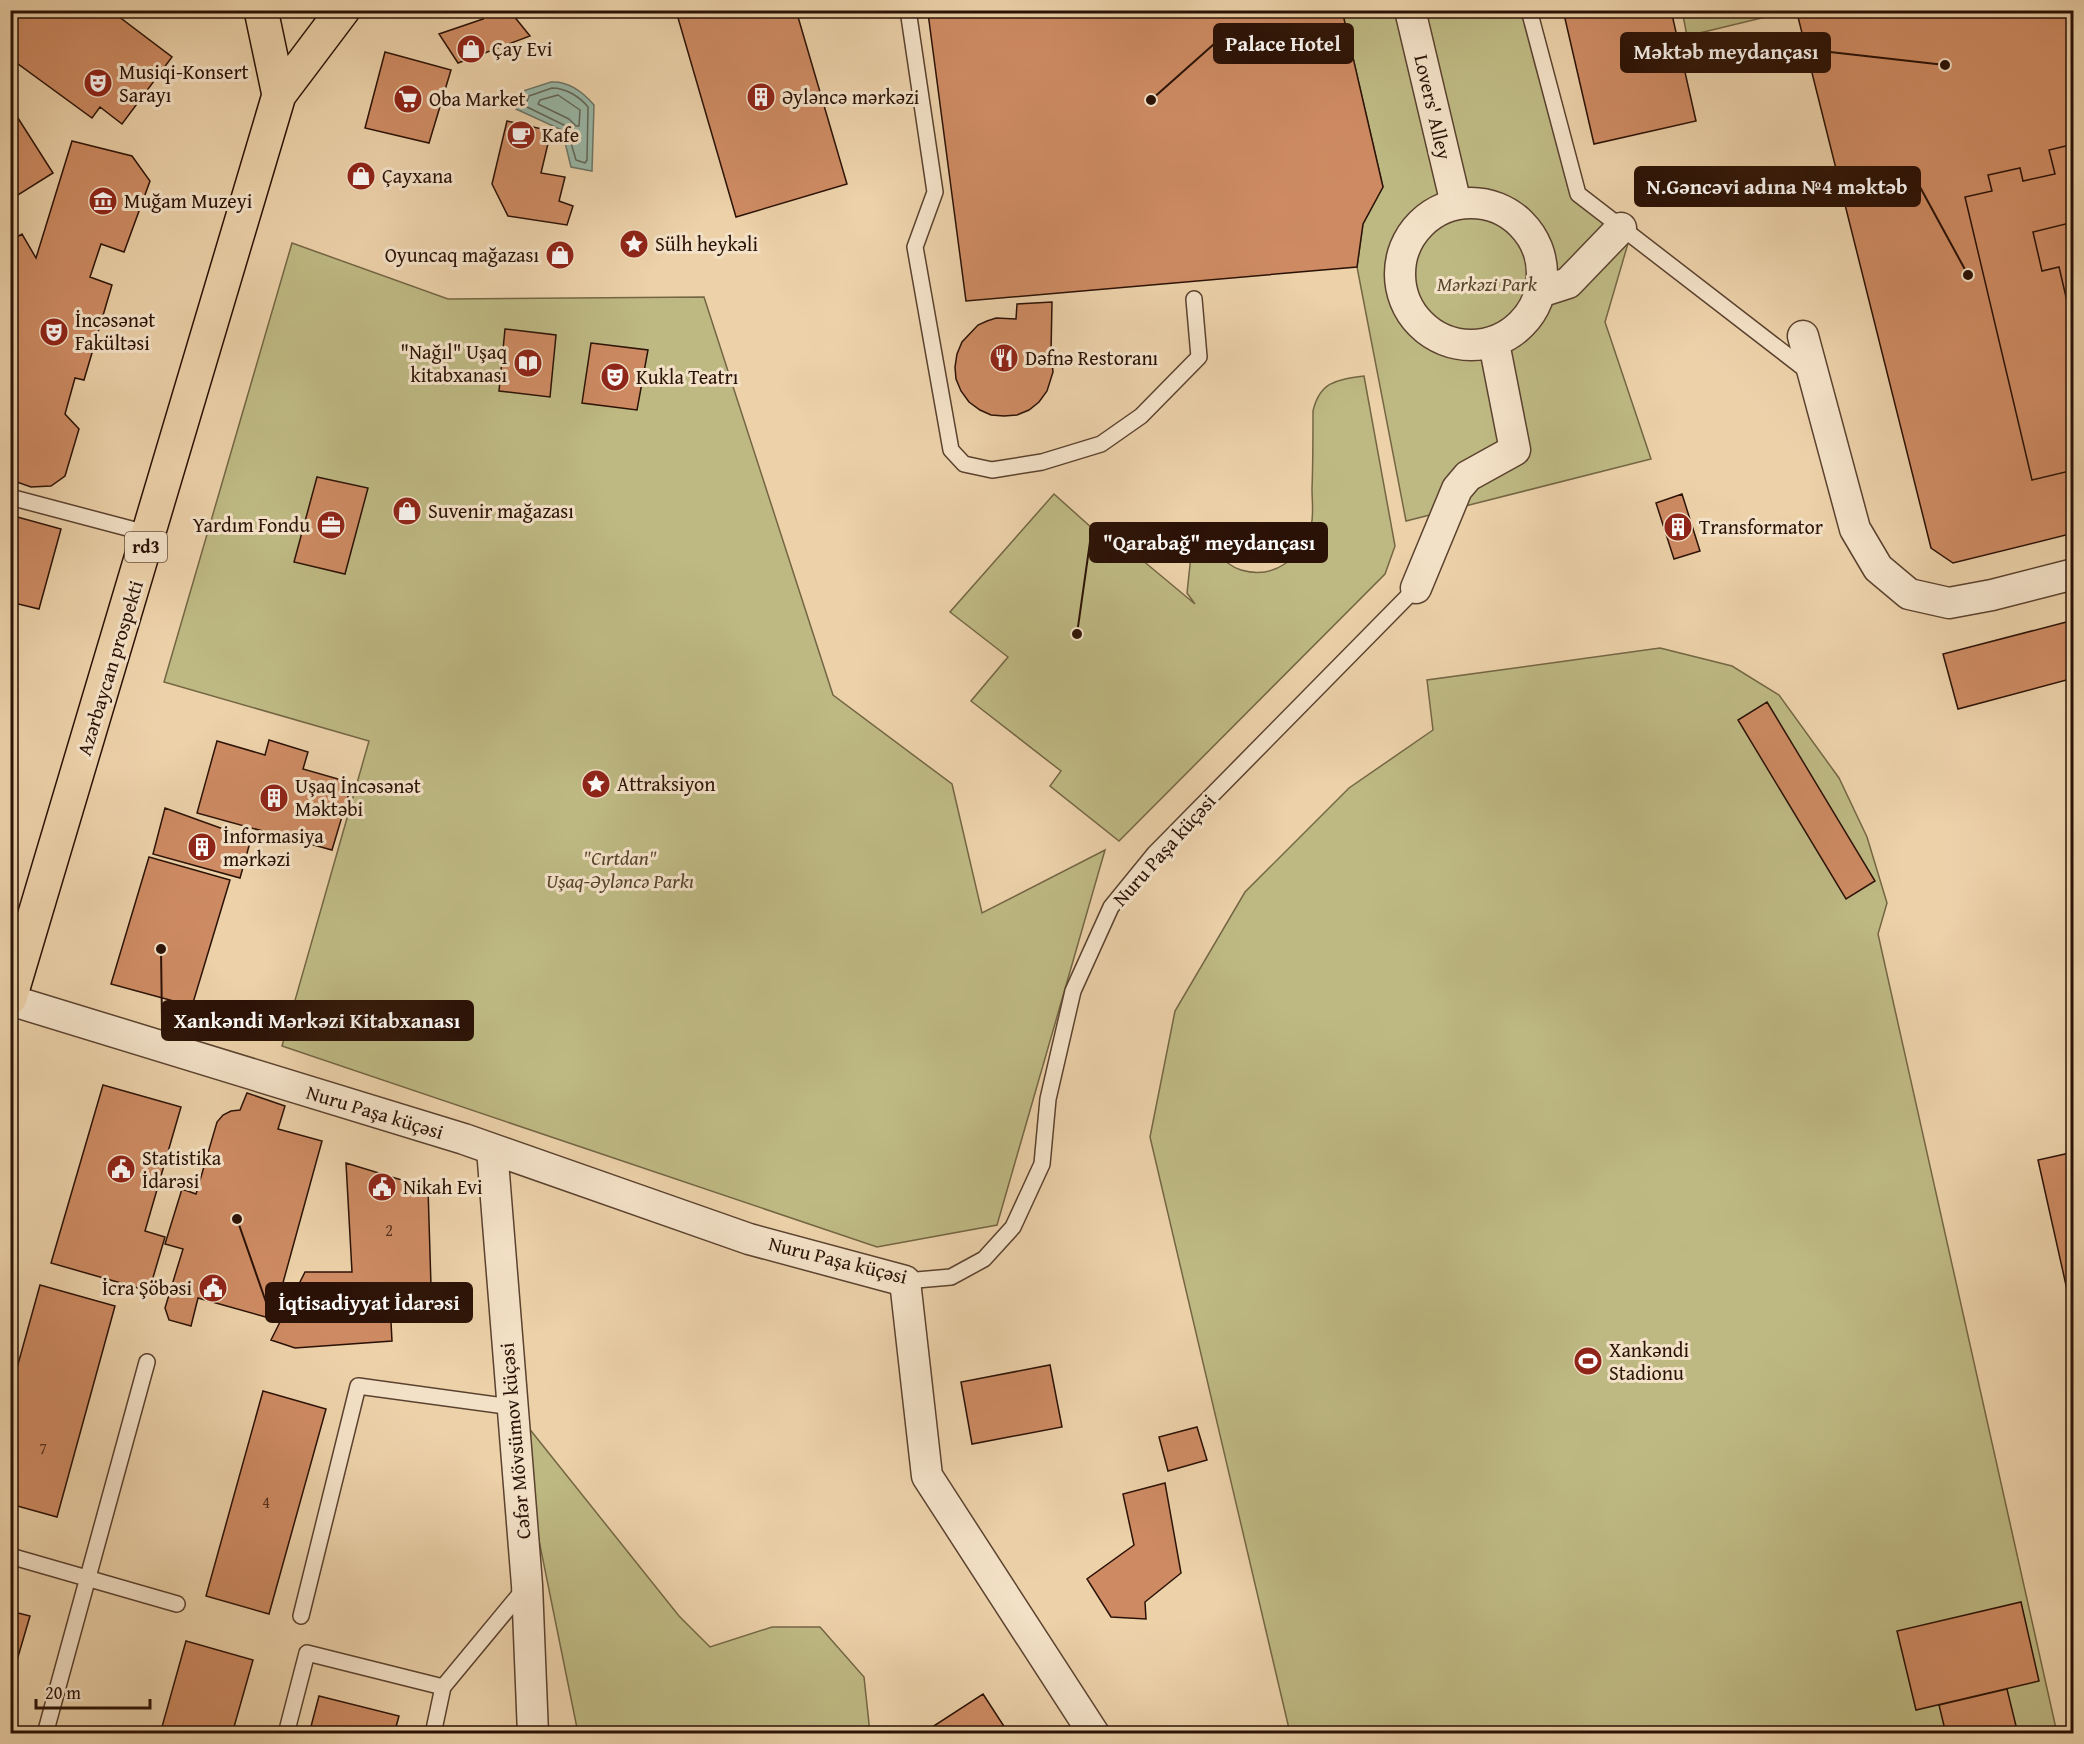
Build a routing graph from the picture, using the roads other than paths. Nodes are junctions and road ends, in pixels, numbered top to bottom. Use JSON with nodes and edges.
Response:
{"nodes":[{"id":1,"x":261,"y":10,"type":"edge"},
{"id":2,"x":343,"y":10,"type":"edge"},
{"id":3,"x":908,"y":10,"type":"edge"},
{"id":4,"x":1410,"y":10,"type":"edge"},
{"id":5,"x":1529,"y":10,"type":"edge"},
{"id":6,"x":279,"y":95,"type":"junction"},
{"id":7,"x":1456,"y":204,"type":"junction"},
{"id":8,"x":1621,"y":228,"type":"junction"},
{"id":9,"x":1540,"y":292,"type":"junction"},
{"id":10,"x":1194,"y":299,"type":"dead end"},
{"id":11,"x":1803,"y":336,"type":"dead end"},
{"id":12,"x":1494,"y":344,"type":"junction"},
{"id":13,"x":1815,"y":376,"type":"junction"},
{"id":14,"x":10,"y":497,"type":"edge"},
{"id":15,"x":150,"y":534,"type":"junction"},
{"id":16,"x":2073,"y":574,"type":"edge"},
{"id":17,"x":1416,"y":588,"type":"joint"},
{"id":18,"x":10,"y":999,"type":"edge"},
{"id":19,"x":492,"y":1149,"type":"junction"},
{"id":20,"x":905,"y":1281,"type":"junction"},
{"id":21,"x":147,"y":1362,"type":"dead end"},
{"id":22,"x":512,"y":1407,"type":"junction"},
{"id":23,"x":10,"y":1556,"type":"edge"},
{"id":24,"x":88,"y":1578,"type":"junction"},
{"id":25,"x":526,"y":1585,"type":"junction"},
{"id":26,"x":177,"y":1604,"type":"dead end"},
{"id":27,"x":301,"y":1616,"type":"dead end"},
{"id":28,"x":443,"y":1687,"type":"junction"},
{"id":29,"x":45,"y":1734,"type":"edge"},
{"id":30,"x":286,"y":1734,"type":"edge"},
{"id":31,"x":433,"y":1734,"type":"edge"},
{"id":32,"x":533,"y":1734,"type":"edge"},
{"id":33,"x":1094,"y":1734,"type":"edge"}],
"edges":[{"from":1,"to":6,"type":"main road"},
{"from":2,"to":6,"type":"main road"},
{"from":3,"to":10,"type":"lane"},
{"from":4,"to":7,"type":"street","name":"Lovers' Alley"},
{"from":5,"to":8,"type":"lane"},
{"from":6,"to":15,"type":"main road","name":"Azərbaycan prospekti","number":"rd3"},
{"from":7,"to":9,"type":"street"},
{"from":7,"to":12,"type":"street"},
{"from":8,"to":9,"type":"street"},
{"from":8,"to":13,"type":"lane"},
{"from":9,"to":12,"type":"street"},
{"from":11,"to":13,"type":"street"},
{"from":12,"to":17,"type":"street"},
{"from":13,"to":16,"type":"street"},
{"from":14,"to":15,"type":"lane"},
{"from":15,"to":18,"type":"main road","name":"Azərbaycan prospekti","number":"rd3"},
{"from":17,"to":20,"type":"lane","name":"Nuru Paşa küçəsi"},
{"from":18,"to":19,"type":"street","name":"Nuru Paşa küçəsi"},
{"from":19,"to":20,"type":"street","name":"Nuru Paşa küçəsi"},
{"from":19,"to":22,"type":"street","name":"Cəfər Mövsümov küçəsi"},
{"from":20,"to":33,"type":"street"},
{"from":21,"to":24,"type":"lane"},
{"from":22,"to":25,"type":"street","name":"Cəfər Mövsümov küçəsi"},
{"from":22,"to":27,"type":"lane"},
{"from":23,"to":24,"type":"lane"},
{"from":24,"to":26,"type":"lane"},
{"from":24,"to":29,"type":"lane"},
{"from":25,"to":28,"type":"lane"},
{"from":25,"to":32,"type":"street","name":"Cəfər Mövsümov küçəsi"},
{"from":28,"to":30,"type":"lane"},
{"from":28,"to":31,"type":"lane"}]}
